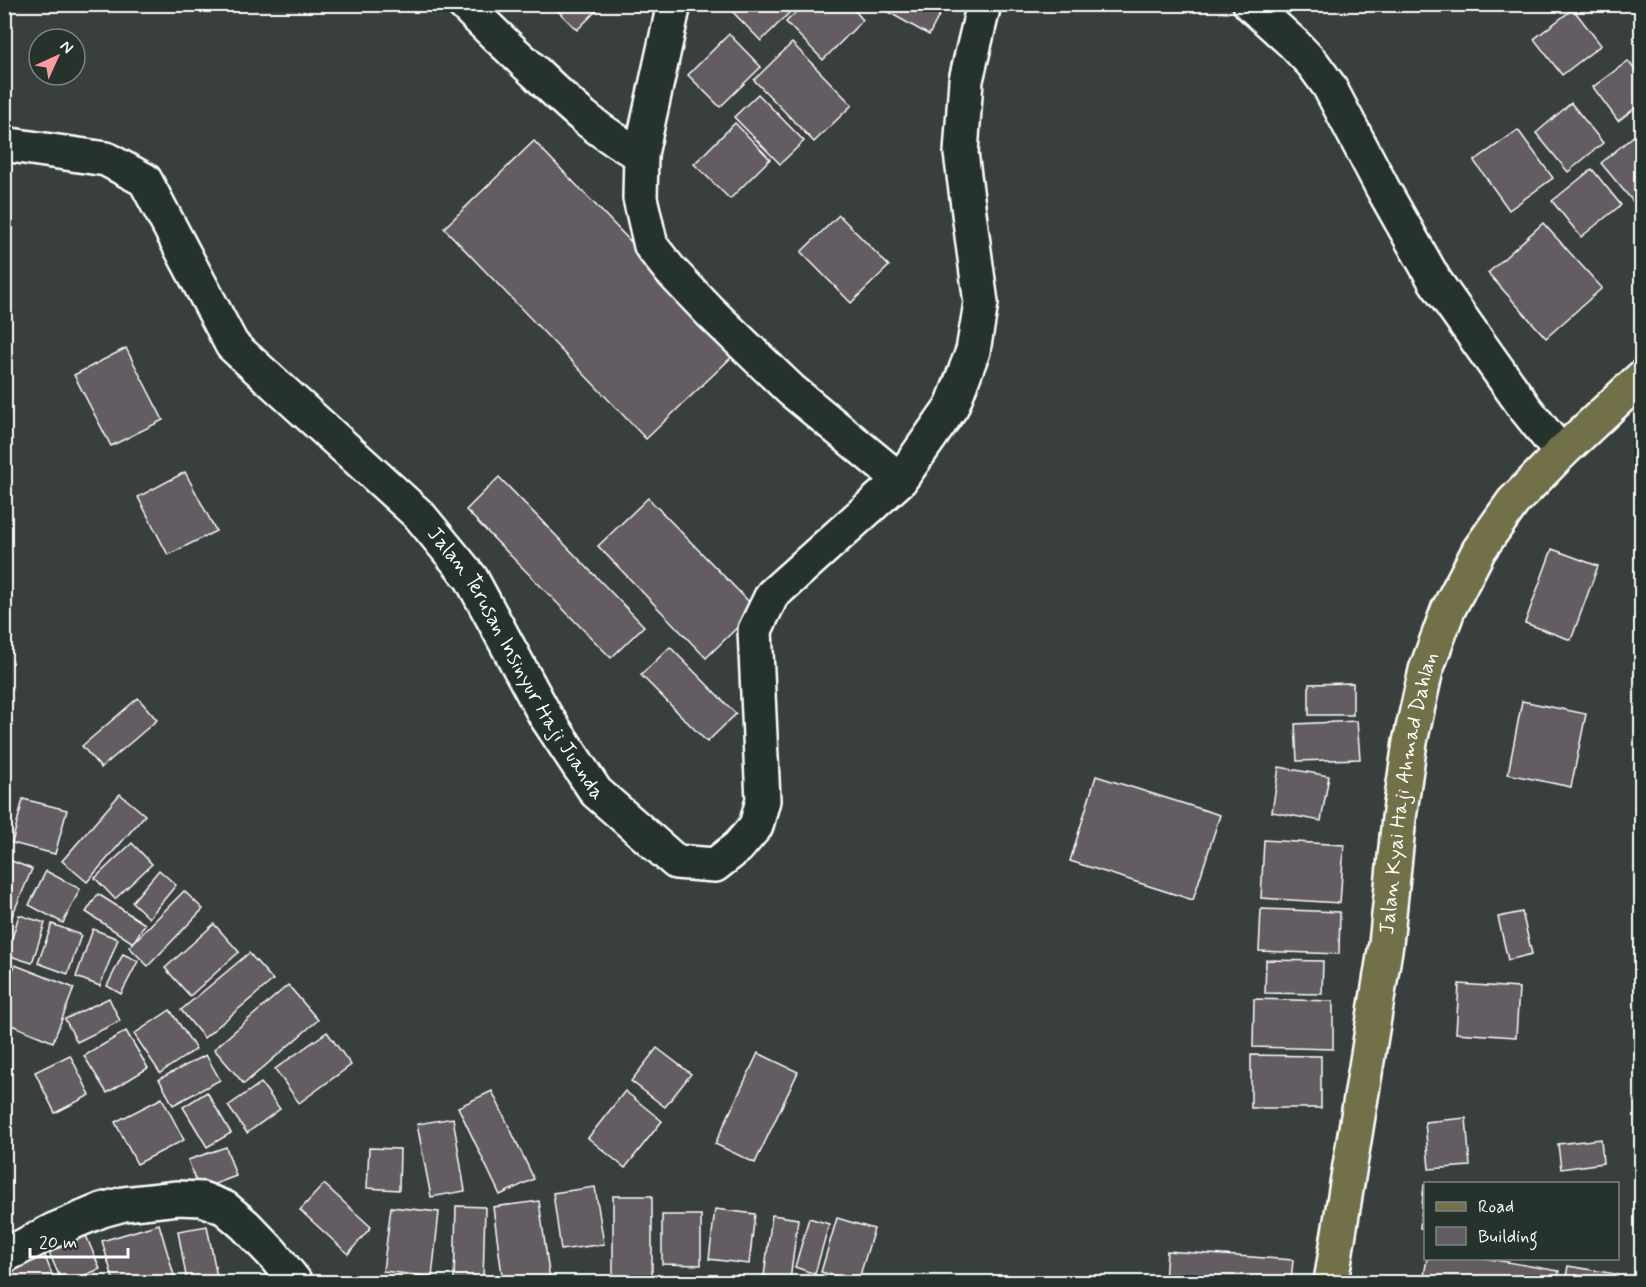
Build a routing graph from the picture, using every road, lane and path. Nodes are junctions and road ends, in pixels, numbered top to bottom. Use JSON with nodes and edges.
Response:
{"nodes":[{"id":1,"x":464,"y":4,"type":"edge"},
{"id":2,"x":674,"y":4,"type":"edge"},
{"id":3,"x":984,"y":4,"type":"edge"},
{"id":4,"x":1250,"y":4,"type":"edge"},
{"id":5,"x":4,"y":144,"type":"edge"},
{"id":6,"x":641,"y":154,"type":"junction"},
{"id":7,"x":1641,"y":377,"type":"edge"},
{"id":8,"x":1561,"y":453,"type":"junction"},
{"id":9,"x":900,"y":480,"type":"junction"},
{"id":10,"x":4,"y":1256,"type":"edge"},
{"id":11,"x":296,"y":1282,"type":"edge"},
{"id":12,"x":1331,"y":1282,"type":"edge"}],
"edges":[{"from":1,"to":6,"type":"street"},
{"from":2,"to":6,"type":"street"},
{"from":3,"to":9,"type":"street","name":"Jalan Terusan Insinyur Haji Juanda"},
{"from":4,"to":8,"type":"street"},
{"from":5,"to":9,"type":"street","name":"Jalan Terusan Insinyur Haji Juanda"},
{"from":6,"to":9,"type":"street"},
{"from":7,"to":8,"type":"main road","name":"Jalan Kyai Haji Ahmad Dahlan"},
{"from":8,"to":12,"type":"main road","name":"Jalan Kyai Haji Ahmad Dahlan"},
{"from":10,"to":11,"type":"street"}]}
